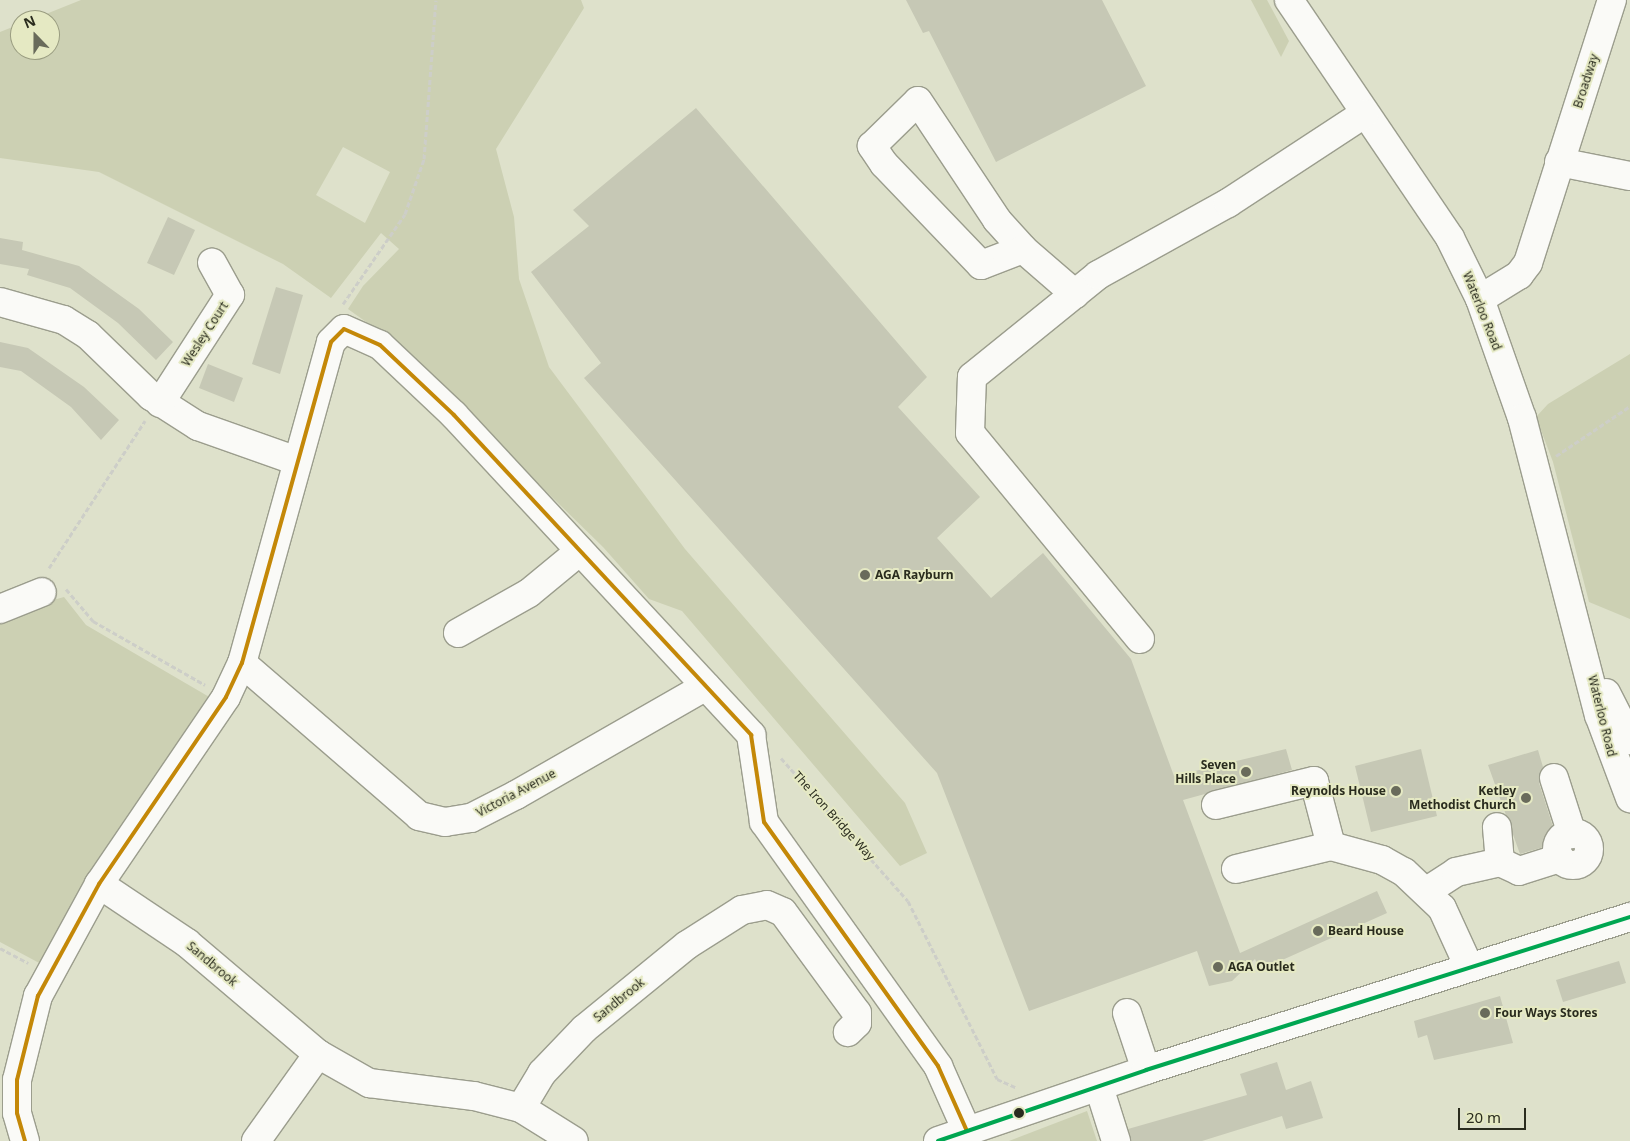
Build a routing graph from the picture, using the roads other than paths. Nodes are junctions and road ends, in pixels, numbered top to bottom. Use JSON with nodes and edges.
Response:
{"nodes":[{"id":1,"x":1289,"y":0,"type":"edge"},
{"id":2,"x":1612,"y":0,"type":"edge"},
{"id":3,"x":1364,"y":114,"type":"junction"},
{"id":4,"x":1560,"y":162,"type":"junction"},
{"id":5,"x":1630,"y":176,"type":"edge"},
{"id":6,"x":1023,"y":249,"type":"junction"},
{"id":7,"x":212,"y":263,"type":"dead end"},
{"id":8,"x":1075,"y":294,"type":"junction"},
{"id":9,"x":1480,"y":299,"type":"junction"},
{"id":10,"x":0,"y":302,"type":"edge"},
{"id":11,"x":155,"y":408,"type":"junction"},
{"id":12,"x":297,"y":461,"type":"junction"},
{"id":13,"x":580,"y":551,"type":"junction"},
{"id":14,"x":45,"y":580,"type":"road end"},
{"id":15,"x":0,"y":609,"type":"edge"},
{"id":16,"x":458,"y":633,"type":"dead end"},
{"id":17,"x":1140,"y":639,"type":"dead end"},
{"id":18,"x":1589,"y":661,"type":"junction"},
{"id":19,"x":242,"y":663,"type":"junction"},
{"id":20,"x":706,"y":686,"type":"junction"},
{"id":21,"x":1630,"y":740,"type":"edge"},
{"id":22,"x":1554,"y":778,"type":"dead end"},
{"id":23,"x":1630,"y":798,"type":"edge"},
{"id":24,"x":1216,"y":805,"type":"dead end"},
{"id":25,"x":1497,"y":827,"type":"dead end"},
{"id":26,"x":1332,"y":846,"type":"junction"},
{"id":27,"x":1489,"y":864,"type":"junction"},
{"id":28,"x":1236,"y":869,"type":"dead end"},
{"id":29,"x":100,"y":884,"type":"junction"},
{"id":30,"x":1427,"y":890,"type":"junction"},
{"id":31,"x":1630,"y":917,"type":"edge"},
{"id":32,"x":1469,"y":967,"type":"junction"},
{"id":33,"x":1127,"y":1013,"type":"dead end"},
{"id":34,"x":848,"y":1032,"type":"dead end"},
{"id":35,"x":318,"y":1054,"type":"junction"},
{"id":36,"x":1146,"y":1070,"type":"junction"},
{"id":37,"x":1099,"y":1087,"type":"junction"},
{"id":38,"x":522,"y":1108,"type":"junction"},
{"id":39,"x":967,"y":1131,"type":"junction"},
{"id":40,"x":22,"y":1140,"type":"edge"},
{"id":41,"x":256,"y":1141,"type":"edge"},
{"id":42,"x":574,"y":1141,"type":"edge"},
{"id":43,"x":938,"y":1141,"type":"edge"},
{"id":44,"x":1116,"y":1141,"type":"edge"}],
"edges":[{"from":1,"to":3,"type":"street","name":"Waterloo Road"},
{"from":2,"to":4,"type":"street","name":"Broadway"},
{"from":3,"to":8,"type":"street"},
{"from":3,"to":9,"type":"street","name":"Waterloo Road"},
{"from":4,"to":5,"type":"street"},
{"from":4,"to":9,"type":"street","name":"Broadway"},
{"from":6,"to":6,"type":"street"},
{"from":6,"to":8,"type":"street"},
{"from":7,"to":11,"type":"street","name":"Wesley Court"},
{"from":8,"to":17,"type":"street"},
{"from":9,"to":18,"type":"street","name":"Waterloo Road"},
{"from":10,"to":11,"type":"street"},
{"from":11,"to":12,"type":"street"},
{"from":12,"to":13,"type":"street"},
{"from":12,"to":19,"type":"street"},
{"from":13,"to":16,"type":"street"},
{"from":13,"to":20,"type":"street"},
{"from":14,"to":15,"type":"street"},
{"from":18,"to":21,"type":"street","name":"Waterloo Road"},
{"from":18,"to":23,"type":"street","name":"Waterloo Road"},
{"from":19,"to":20,"type":"street","name":"Victoria Avenue"},
{"from":19,"to":29,"type":"street"},
{"from":20,"to":39,"type":"street"},
{"from":22,"to":27,"type":"street"},
{"from":24,"to":26,"type":"street"},
{"from":25,"to":27,"type":"street"},
{"from":26,"to":28,"type":"street"},
{"from":26,"to":30,"type":"street"},
{"from":27,"to":30,"type":"street"},
{"from":29,"to":35,"type":"street","name":"Sandbrook"},
{"from":29,"to":40,"type":"street"},
{"from":30,"to":32,"type":"street"},
{"from":31,"to":32,"type":"street"},
{"from":32,"to":36,"type":"street"},
{"from":33,"to":36,"type":"street"},
{"from":34,"to":38,"type":"street","name":"Sandbrook"},
{"from":35,"to":38,"type":"street","name":"Sandbrook"},
{"from":35,"to":41,"type":"street"},
{"from":36,"to":37,"type":"street"},
{"from":37,"to":39,"type":"street"},
{"from":37,"to":44,"type":"street"},
{"from":38,"to":42,"type":"street","name":"Sandbrook"},
{"from":39,"to":43,"type":"street"}]}
